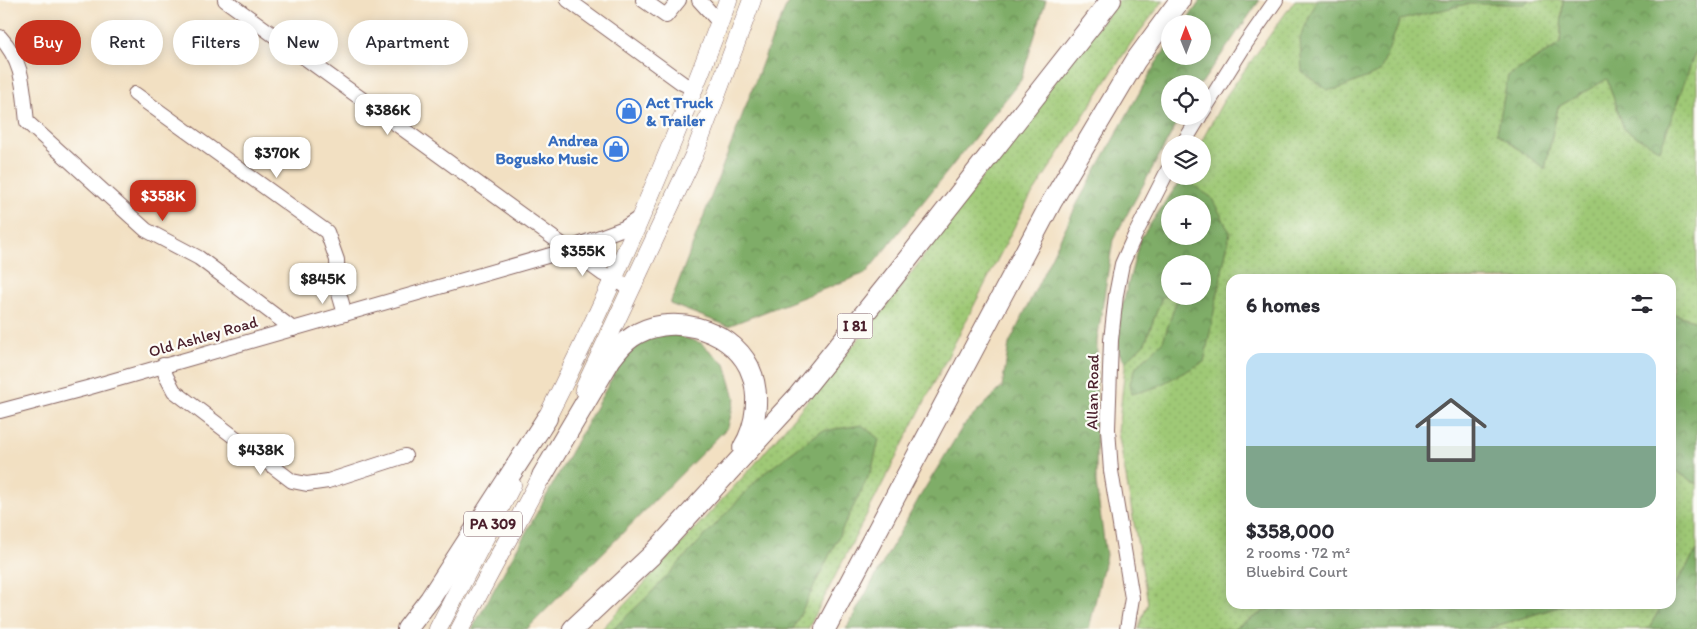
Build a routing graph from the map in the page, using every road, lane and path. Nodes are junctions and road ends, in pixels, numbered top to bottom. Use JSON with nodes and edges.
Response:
{"nodes":[{"id":1,"x":225,"y":0,"type":"edge"},
{"id":2,"x":568,"y":0,"type":"edge"},
{"id":3,"x":643,"y":0,"type":"edge"},
{"id":4,"x":679,"y":0,"type":"edge"},
{"id":5,"x":699,"y":0,"type":"edge"},
{"id":6,"x":728,"y":0,"type":"edge"},
{"id":7,"x":752,"y":0,"type":"edge"},
{"id":8,"x":1111,"y":0,"type":"edge"},
{"id":9,"x":1180,"y":0,"type":"edge"},
{"id":10,"x":1276,"y":0,"type":"edge"},
{"id":11,"x":720,"y":22,"type":"junction"},
{"id":12,"x":0,"y":36,"type":"edge"},
{"id":13,"x":695,"y":89,"type":"junction"},
{"id":14,"x":135,"y":94,"type":"dead end"},
{"id":15,"x":1211,"y":98,"type":"edge"},
{"id":16,"x":1161,"y":184,"type":"edge"},
{"id":17,"x":642,"y":216,"type":"junction"},
{"id":18,"x":568,"y":248,"type":"junction"},
{"id":19,"x":614,"y":279,"type":"junction"},
{"id":20,"x":632,"y":289,"type":"junction"},
{"id":21,"x":345,"y":314,"type":"junction"},
{"id":22,"x":293,"y":329,"type":"junction"},
{"id":23,"x":163,"y":365,"type":"junction"},
{"id":24,"x":0,"y":410,"type":"edge"},
{"id":25,"x":547,"y":418,"type":"junction"},
{"id":26,"x":405,"y":456,"type":"dead end"},
{"id":27,"x":542,"y":476,"type":"junction"},
{"id":28,"x":716,"y":485,"type":"junction"},
{"id":29,"x":407,"y":629,"type":"edge"},
{"id":30,"x":438,"y":629,"type":"edge"},
{"id":31,"x":460,"y":629,"type":"edge"},
{"id":32,"x":573,"y":629,"type":"edge"},
{"id":33,"x":826,"y":629,"type":"edge"},
{"id":34,"x":1127,"y":629,"type":"edge"}],
"edges":[{"from":1,"to":18,"type":"street"},
{"from":2,"to":13,"type":"street"},
{"from":3,"to":4,"type":"street"},
{"from":5,"to":11,"type":"street"},
{"from":6,"to":11,"type":"main road","number":"PA 309"},
{"from":7,"to":20,"type":"main road"},
{"from":8,"to":28,"type":"highway","number":"I 81"},
{"from":9,"to":33,"type":"highway"},
{"from":10,"to":15,"type":"street"},
{"from":11,"to":13,"type":"main road","number":"PA 309"},
{"from":12,"to":22,"type":"street"},
{"from":13,"to":17,"type":"main road","number":"PA 309"},
{"from":14,"to":21,"type":"street"},
{"from":16,"to":34,"type":"street","name":"Allan Road"},
{"from":17,"to":18,"type":"street","name":"Old Ashley Road"},
{"from":17,"to":19,"type":"main road","number":"PA 309"},
{"from":18,"to":19,"type":"street"},
{"from":18,"to":21,"type":"street","name":"Old Ashley Road"},
{"from":19,"to":20,"type":"street"},
{"from":19,"to":25,"type":"main road","number":"PA 309"},
{"from":20,"to":27,"type":"main road"},
{"from":21,"to":22,"type":"street","name":"Old Ashley Road"},
{"from":22,"to":23,"type":"street","name":"Old Ashley Road"},
{"from":23,"to":24,"type":"street","name":"Old Ashley Road"},
{"from":23,"to":26,"type":"street"},
{"from":25,"to":29,"type":"highway"},
{"from":25,"to":30,"type":"main road","number":"PA 309"},
{"from":27,"to":28,"type":"highway"},
{"from":27,"to":31,"type":"main road","number":"PA 309"},
{"from":28,"to":32,"type":"highway","number":"I 81"}]}
